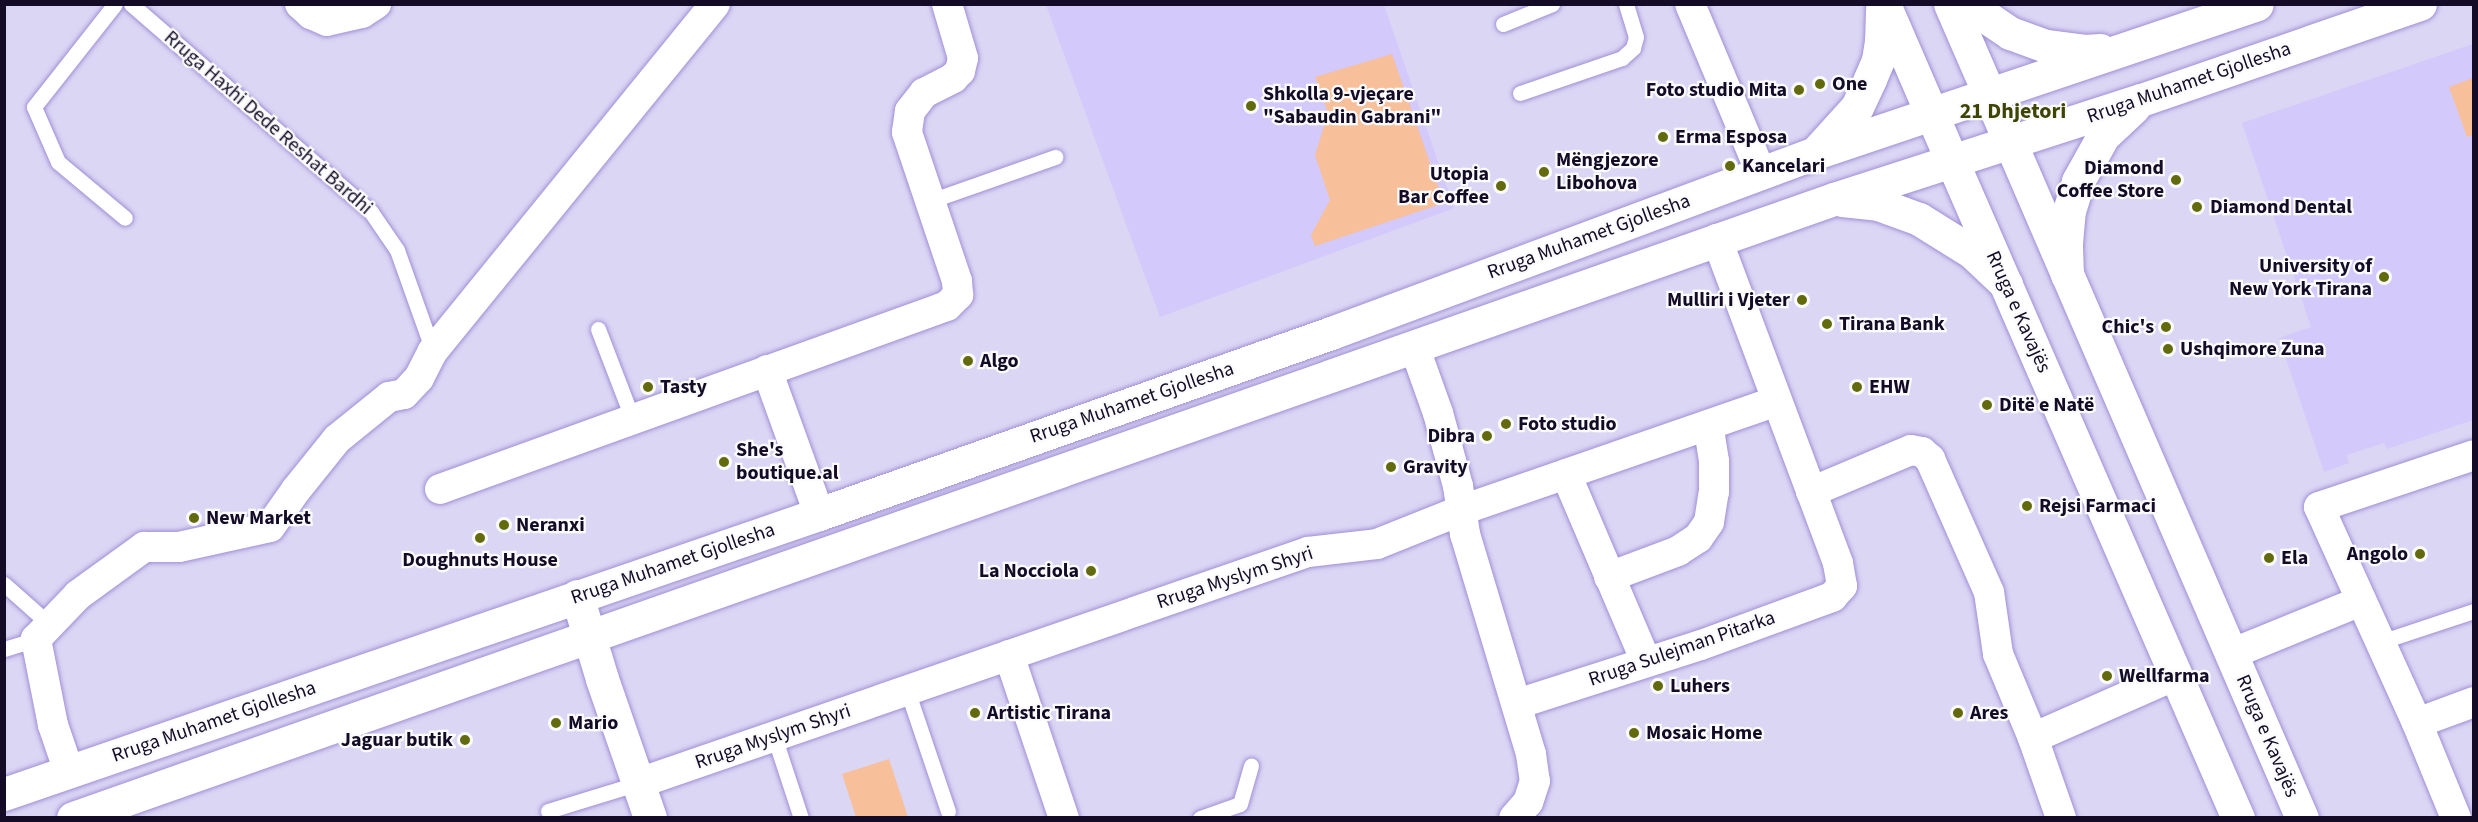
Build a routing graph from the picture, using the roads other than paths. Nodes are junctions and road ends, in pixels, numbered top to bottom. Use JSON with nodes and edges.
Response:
{"nodes":[{"id":1,"x":115,"y":4,"type":"edge"},
{"id":2,"x":131,"y":4,"type":"edge"},
{"id":3,"x":300,"y":4,"type":"edge"},
{"id":4,"x":376,"y":4,"type":"edge"},
{"id":5,"x":715,"y":4,"type":"edge"},
{"id":6,"x":947,"y":4,"type":"edge"},
{"id":7,"x":1552,"y":4,"type":"edge"},
{"id":8,"x":1626,"y":4,"type":"edge"},
{"id":9,"x":1690,"y":4,"type":"edge"},
{"id":10,"x":1883,"y":4,"type":"edge"},
{"id":11,"x":1950,"y":4,"type":"edge"},
{"id":12,"x":1967,"y":4,"type":"edge"},
{"id":13,"x":2257,"y":4,"type":"edge"},
{"id":14,"x":2420,"y":4,"type":"edge"},
{"id":15,"x":1503,"y":24,"type":"dead end"},
{"id":16,"x":2123,"y":48,"type":"junction"},
{"id":17,"x":1520,"y":93,"type":"dead end"},
{"id":18,"x":1989,"y":94,"type":"junction"},
{"id":19,"x":2140,"y":100,"type":"junction"},
{"id":20,"x":1931,"y":114,"type":"junction"},
{"id":21,"x":2010,"y":142,"type":"junction"},
{"id":22,"x":1815,"y":153,"type":"junction"},
{"id":23,"x":1055,"y":157,"type":"dead end"},
{"id":24,"x":1952,"y":161,"type":"junction"},
{"id":25,"x":1761,"y":173,"type":"junction"},
{"id":26,"x":1834,"y":199,"type":"junction"},
{"id":27,"x":930,"y":201,"type":"junction"},
{"id":28,"x":125,"y":218,"type":"dead end"},
{"id":29,"x":1717,"y":239,"type":"junction"},
{"id":30,"x":2067,"y":275,"type":"junction"},
{"id":31,"x":2006,"y":284,"type":"junction"},
{"id":32,"x":598,"y":329,"type":"dead end"},
{"id":33,"x":1414,"y":346,"type":"junction"},
{"id":34,"x":433,"y":351,"type":"junction"},
{"id":35,"x":767,"y":370,"type":"junction"},
{"id":36,"x":1776,"y":401,"type":"junction"},
{"id":37,"x":633,"y":420,"type":"junction"},
{"id":38,"x":1708,"y":425,"type":"junction"},
{"id":39,"x":2474,"y":455,"type":"edge"},
{"id":40,"x":1566,"y":474,"type":"junction"},
{"id":41,"x":440,"y":489,"type":"dead end"},
{"id":42,"x":1811,"y":492,"type":"junction"},
{"id":43,"x":1462,"y":510,"type":"junction"},
{"id":44,"x":819,"y":514,"type":"junction"},
{"id":45,"x":1609,"y":577,"type":"junction"},
{"id":46,"x":4,"y":584,"type":"edge"},
{"id":47,"x":578,"y":596,"type":"junction"},
{"id":48,"x":2361,"y":601,"type":"junction"},
{"id":49,"x":2474,"y":611,"type":"edge"},
{"id":50,"x":43,"y":632,"type":"junction"},
{"id":51,"x":590,"y":635,"type":"junction"},
{"id":52,"x":2380,"y":642,"type":"junction"},
{"id":53,"x":4,"y":649,"type":"edge"},
{"id":54,"x":2231,"y":654,"type":"junction"},
{"id":55,"x":1009,"y":655,"type":"junction"},
{"id":56,"x":1646,"y":662,"type":"junction"},
{"id":57,"x":2176,"y":675,"type":"junction"},
{"id":58,"x":906,"y":690,"type":"junction"},
{"id":59,"x":2474,"y":702,"type":"edge"},
{"id":60,"x":1517,"y":704,"type":"junction"},
{"id":61,"x":2417,"y":723,"type":"junction"},
{"id":62,"x":774,"y":736,"type":"junction"},
{"id":63,"x":2033,"y":738,"type":"junction"},
{"id":64,"x":1251,"y":766,"type":"dead end"},
{"id":65,"x":69,"y":772,"type":"junction"},
{"id":66,"x":639,"y":783,"type":"junction"},
{"id":67,"x":4,"y":794,"type":"edge"},
{"id":68,"x":548,"y":811,"type":"dead end"},
{"id":69,"x":948,"y":811,"type":"dead end"},
{"id":70,"x":72,"y":818,"type":"edge"},
{"id":71,"x":650,"y":818,"type":"edge"},
{"id":72,"x":801,"y":818,"type":"edge"},
{"id":73,"x":1064,"y":818,"type":"edge"},
{"id":74,"x":1200,"y":818,"type":"edge"},
{"id":75,"x":1514,"y":818,"type":"edge"},
{"id":76,"x":2061,"y":818,"type":"edge"},
{"id":77,"x":2238,"y":818,"type":"edge"},
{"id":78,"x":2302,"y":818,"type":"edge"},
{"id":79,"x":2456,"y":818,"type":"edge"}],
"edges":[{"from":1,"to":28,"type":"lane"},
{"from":2,"to":34,"type":"lane","name":"Rruga Haxhi Dede Reshat Bardhi"},
{"from":3,"to":4,"type":"street"},
{"from":5,"to":34,"type":"street"},
{"from":6,"to":27,"type":"street"},
{"from":7,"to":15,"type":"lane"},
{"from":8,"to":17,"type":"lane"},
{"from":9,"to":25,"type":"street"},
{"from":10,"to":20,"type":"main road","name":"Rruga e Kavajës"},
{"from":10,"to":22,"type":"main road"},
{"from":11,"to":18,"type":"main road","name":"Rruga e Kavajës"},
{"from":12,"to":16,"type":"main road"},
{"from":13,"to":16,"type":"main road","name":"Rruga Muhamet Gjollesha"},
{"from":14,"to":19,"type":"main road","name":"Rruga Muhamet Gjollesha"},
{"from":16,"to":18,"type":"main road","name":"Rruga Muhamet Gjollesha"},
{"from":18,"to":20,"type":"main road","name":"Rruga Muhamet Gjollesha"},
{"from":18,"to":21,"type":"main road","name":"Rruga e Kavajës"},
{"from":19,"to":21,"type":"main road","name":"Rruga Muhamet Gjollesha"},
{"from":19,"to":30,"type":"main road"},
{"from":20,"to":22,"type":"main road","name":"Rruga Muhamet Gjollesha"},
{"from":20,"to":24,"type":"main road","name":"Rruga e Kavajës"},
{"from":21,"to":24,"type":"main road","name":"Rruga Muhamet Gjollesha"},
{"from":21,"to":30,"type":"main road","name":"Rruga e Kavajës"},
{"from":22,"to":25,"type":"main road","name":"Rruga Muhamet Gjollesha"},
{"from":23,"to":27,"type":"lane"},
{"from":24,"to":26,"type":"main road","name":"Rruga Muhamet Gjollesha"},
{"from":24,"to":31,"type":"main road","name":"Rruga e Kavajës"},
{"from":25,"to":44,"type":"main road","name":"Rruga Muhamet Gjollesha"},
{"from":26,"to":29,"type":"main road","name":"Rruga Muhamet Gjollesha"},
{"from":26,"to":31,"type":"main road"},
{"from":27,"to":35,"type":"street"},
{"from":29,"to":33,"type":"main road","name":"Rruga Muhamet Gjollesha"},
{"from":29,"to":36,"type":"street"},
{"from":30,"to":54,"type":"main road","name":"Rruga e Kavajës"},
{"from":31,"to":57,"type":"main road","name":"Rruga e Kavajës"},
{"from":32,"to":37,"type":"lane"},
{"from":33,"to":43,"type":"street"},
{"from":33,"to":51,"type":"main road","name":"Rruga Muhamet Gjollesha"},
{"from":34,"to":50,"type":"street"},
{"from":35,"to":37,"type":"street"},
{"from":35,"to":44,"type":"street"},
{"from":36,"to":38,"type":"street"},
{"from":36,"to":42,"type":"street"},
{"from":37,"to":41,"type":"street"},
{"from":38,"to":40,"type":"street"},
{"from":38,"to":45,"type":"street"},
{"from":39,"to":48,"type":"street"},
{"from":40,"to":43,"type":"street"},
{"from":40,"to":45,"type":"street"},
{"from":42,"to":56,"type":"street","name":"Rruga Sulejman Pitarka"},
{"from":42,"to":63,"type":"street"},
{"from":43,"to":55,"type":"street","name":"Rruga Myslym Shyri"},
{"from":43,"to":60,"type":"street"},
{"from":44,"to":47,"type":"main road","name":"Rruga Muhamet Gjollesha"},
{"from":45,"to":56,"type":"street"},
{"from":46,"to":50,"type":"lane"},
{"from":47,"to":51,"type":"main road"},
{"from":47,"to":65,"type":"main road","name":"Rruga Muhamet Gjollesha"},
{"from":48,"to":52,"type":"street"},
{"from":48,"to":54,"type":"street","name":"Rruga e Kavajës"},
{"from":49,"to":52,"type":"lane"},
{"from":50,"to":53,"type":"lane"},
{"from":50,"to":65,"type":"street"},
{"from":51,"to":66,"type":"main road"},
{"from":51,"to":70,"type":"main road","name":"Rruga Muhamet Gjollesha"},
{"from":52,"to":61,"type":"street"},
{"from":54,"to":78,"type":"main road","name":"Rruga e Kavajës"},
{"from":55,"to":58,"type":"street","name":"Rruga Myslym Shyri"},
{"from":55,"to":73,"type":"street"},
{"from":56,"to":60,"type":"street","name":"Rruga Sulejman Pitarka"},
{"from":57,"to":63,"type":"street"},
{"from":57,"to":77,"type":"main road","name":"Rruga e Kavajës"},
{"from":58,"to":62,"type":"street","name":"Rruga Myslym Shyri"},
{"from":58,"to":69,"type":"lane"},
{"from":59,"to":61,"type":"street"},
{"from":60,"to":75,"type":"street"},
{"from":61,"to":79,"type":"street"},
{"from":62,"to":66,"type":"street","name":"Rruga Myslym Shyri"},
{"from":62,"to":72,"type":"lane"},
{"from":63,"to":76,"type":"street"},
{"from":64,"to":74,"type":"lane"},
{"from":65,"to":67,"type":"main road","name":"Rruga Muhamet Gjollesha"},
{"from":66,"to":68,"type":"lane"},
{"from":66,"to":71,"type":"main road"}]}
